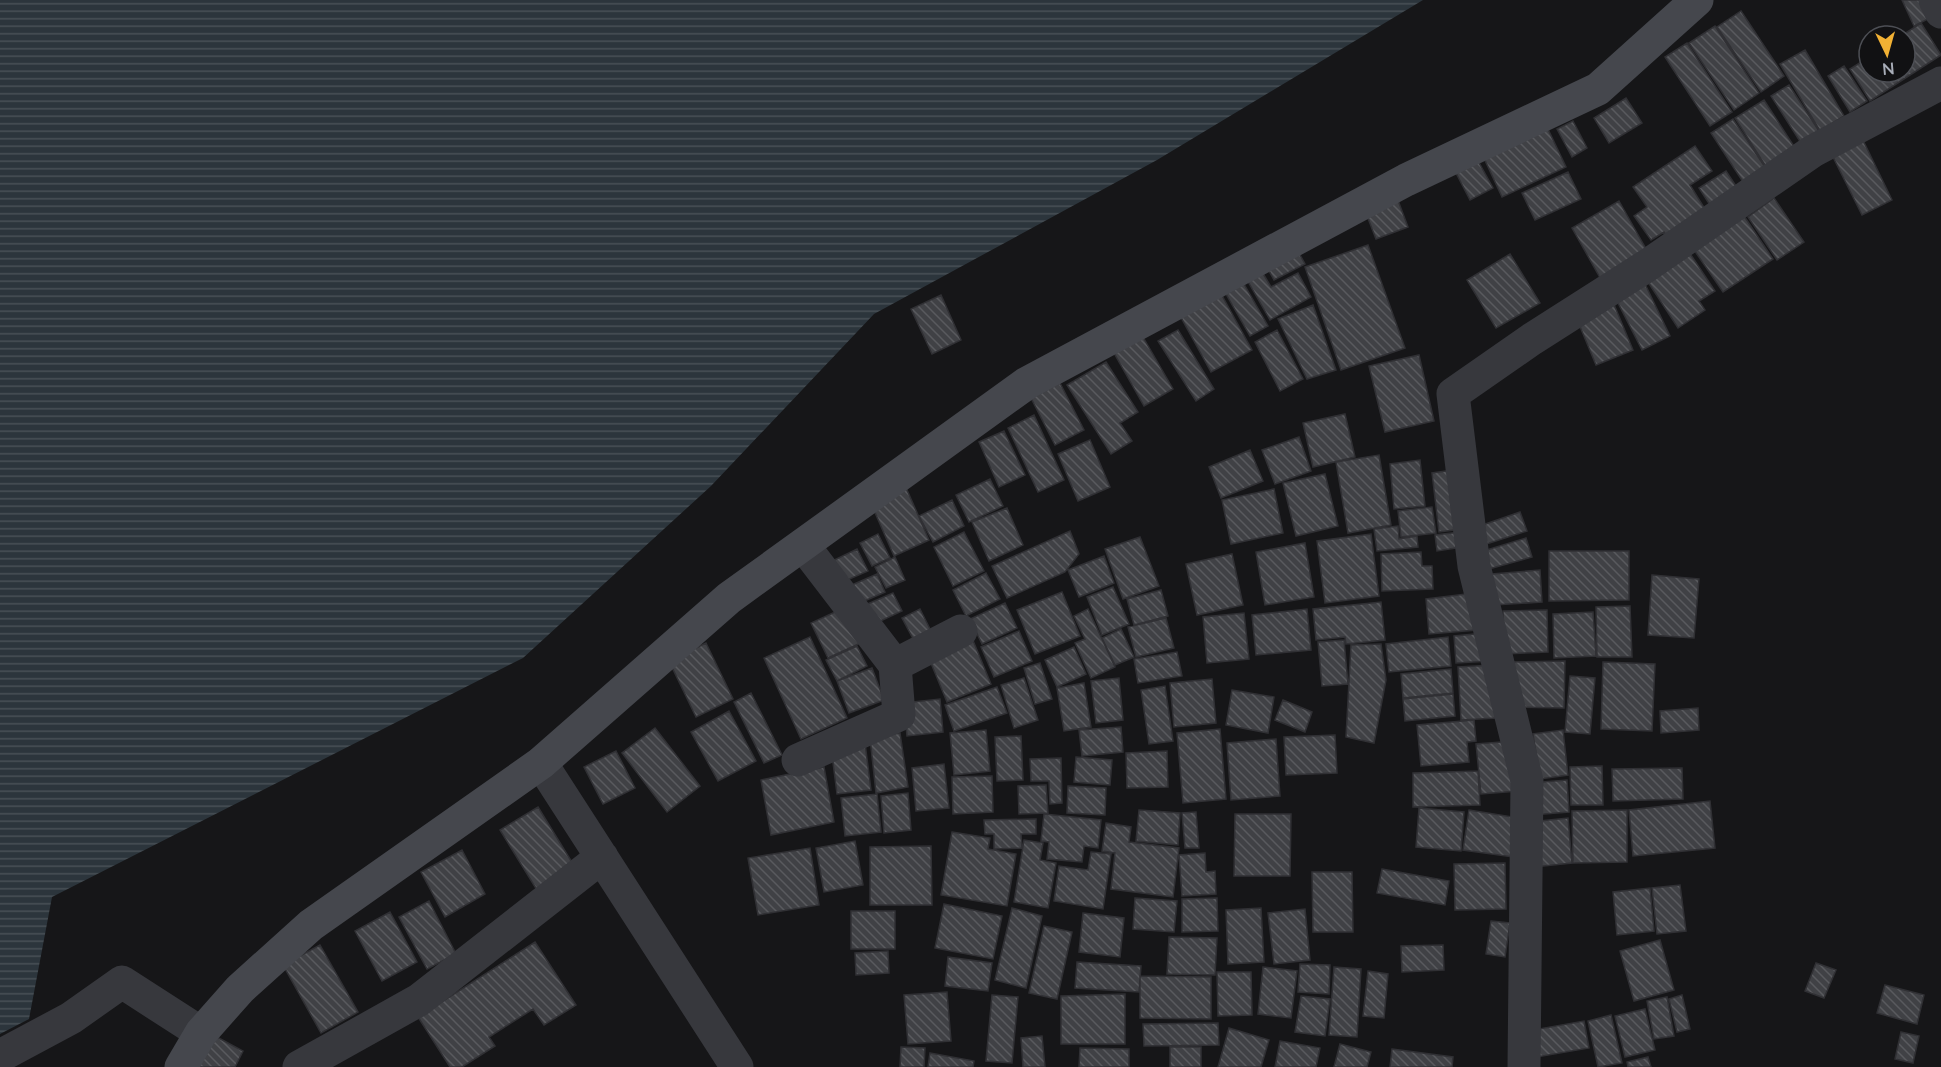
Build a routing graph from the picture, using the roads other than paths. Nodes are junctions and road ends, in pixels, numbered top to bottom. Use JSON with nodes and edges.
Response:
{"nodes":[{"id":1,"x":1697,"y":0,"type":"edge"},
{"id":2,"x":1935,"y":0,"type":"edge"},
{"id":3,"x":1941,"y":12,"type":"edge"},
{"id":4,"x":1941,"y":83,"type":"edge"},
{"id":5,"x":803,"y":545,"type":"junction"},
{"id":6,"x":962,"y":630,"type":"dead end"},
{"id":7,"x":895,"y":665,"type":"junction"},
{"id":8,"x":798,"y":760,"type":"dead end"},
{"id":9,"x":541,"y":763,"type":"junction"},
{"id":10,"x":602,"y":857,"type":"junction"},
{"id":11,"x":201,"y":1033,"type":"junction"},
{"id":12,"x":0,"y":1056,"type":"edge"},
{"id":13,"x":181,"y":1067,"type":"edge"},
{"id":14,"x":299,"y":1067,"type":"edge"},
{"id":15,"x":737,"y":1067,"type":"edge"},
{"id":16,"x":1524,"y":1067,"type":"edge"}],
"edges":[{"from":1,"to":5,"type":"street"},
{"from":2,"to":3,"type":"street"},
{"from":4,"to":16,"type":"street"},
{"from":5,"to":7,"type":"street"},
{"from":5,"to":9,"type":"street"},
{"from":6,"to":7,"type":"street"},
{"from":7,"to":8,"type":"street"},
{"from":9,"to":10,"type":"street"},
{"from":9,"to":11,"type":"street"},
{"from":10,"to":14,"type":"street"},
{"from":10,"to":15,"type":"street"},
{"from":11,"to":12,"type":"street"},
{"from":11,"to":13,"type":"street"}]}
